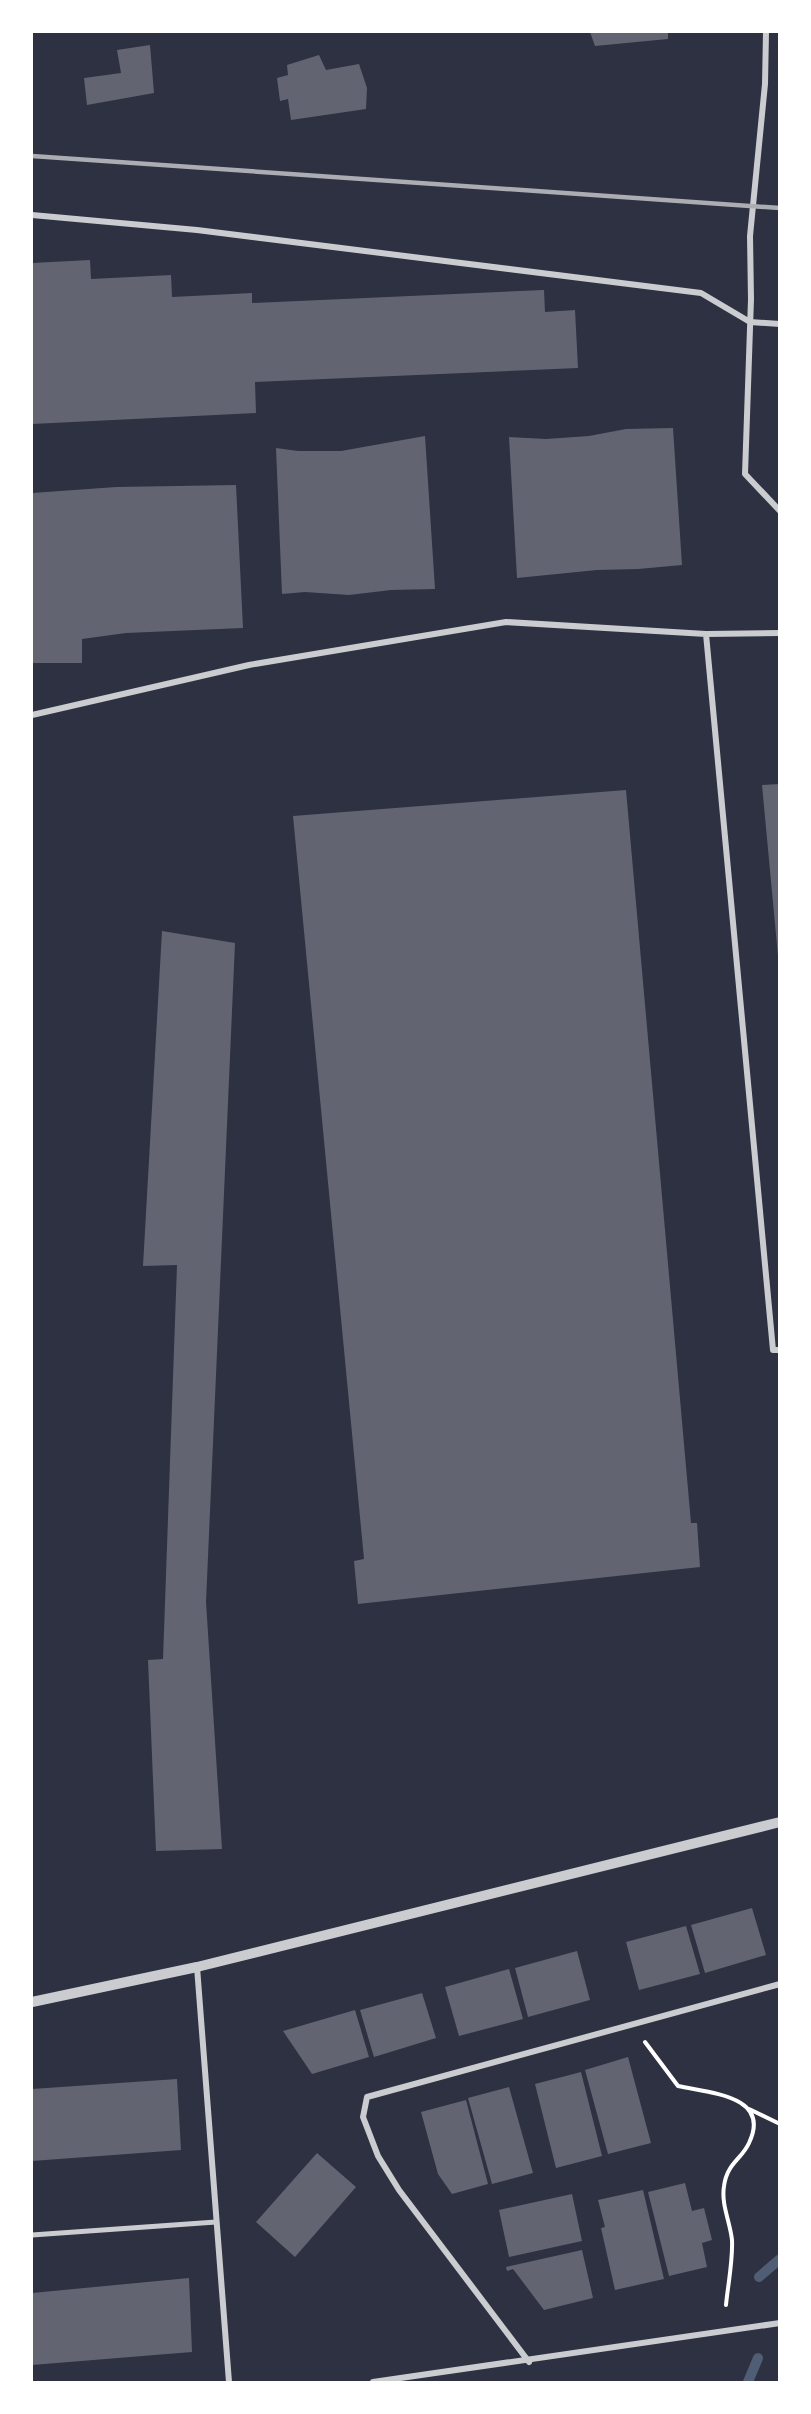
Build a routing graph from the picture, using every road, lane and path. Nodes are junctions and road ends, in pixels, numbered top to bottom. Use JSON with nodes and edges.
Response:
{"nodes":[{"id":1,"x":766,"y":32,"type":"edge"},
{"id":2,"x":32,"y":214,"type":"edge"},
{"id":3,"x":750,"y":322,"type":"junction"},
{"id":4,"x":780,"y":324,"type":"edge"},
{"id":5,"x":780,"y":511,"type":"edge"},
{"id":6,"x":780,"y":633,"type":"edge"},
{"id":7,"x":706,"y":634,"type":"junction"},
{"id":8,"x":32,"y":715,"type":"edge"},
{"id":9,"x":780,"y":1350,"type":"edge"},
{"id":10,"x":780,"y":1822,"type":"edge"},
{"id":11,"x":197,"y":1967,"type":"junction"},
{"id":12,"x":780,"y":1984,"type":"edge"},
{"id":13,"x":32,"y":2002,"type":"edge"},
{"id":14,"x":644,"y":2041,"type":"dead end"},
{"id":15,"x":749,"y":2109,"type":"junction"},
{"id":16,"x":780,"y":2124,"type":"edge"},
{"id":17,"x":216,"y":2222,"type":"junction"},
{"id":18,"x":32,"y":2235,"type":"edge"},
{"id":19,"x":726,"y":2305,"type":"dead end"},
{"id":20,"x":780,"y":2323,"type":"edge"},
{"id":21,"x":529,"y":2362,"type":"junction"},
{"id":22,"x":229,"y":2382,"type":"edge"},
{"id":23,"x":373,"y":2382,"type":"edge"}],
"edges":[{"from":1,"to":3,"type":"street"},
{"from":2,"to":3,"type":"street"},
{"from":3,"to":4,"type":"street"},
{"from":3,"to":5,"type":"street"},
{"from":6,"to":7,"type":"street"},
{"from":7,"to":8,"type":"street"},
{"from":7,"to":9,"type":"street"},
{"from":10,"to":11,"type":"street"},
{"from":11,"to":13,"type":"street"},
{"from":11,"to":17,"type":"street"},
{"from":12,"to":21,"type":"street"},
{"from":14,"to":15,"type":"path"},
{"from":15,"to":16,"type":"path"},
{"from":15,"to":19,"type":"path"},
{"from":17,"to":18,"type":"street"},
{"from":17,"to":22,"type":"street"},
{"from":20,"to":21,"type":"street"},
{"from":21,"to":23,"type":"street"}]}
